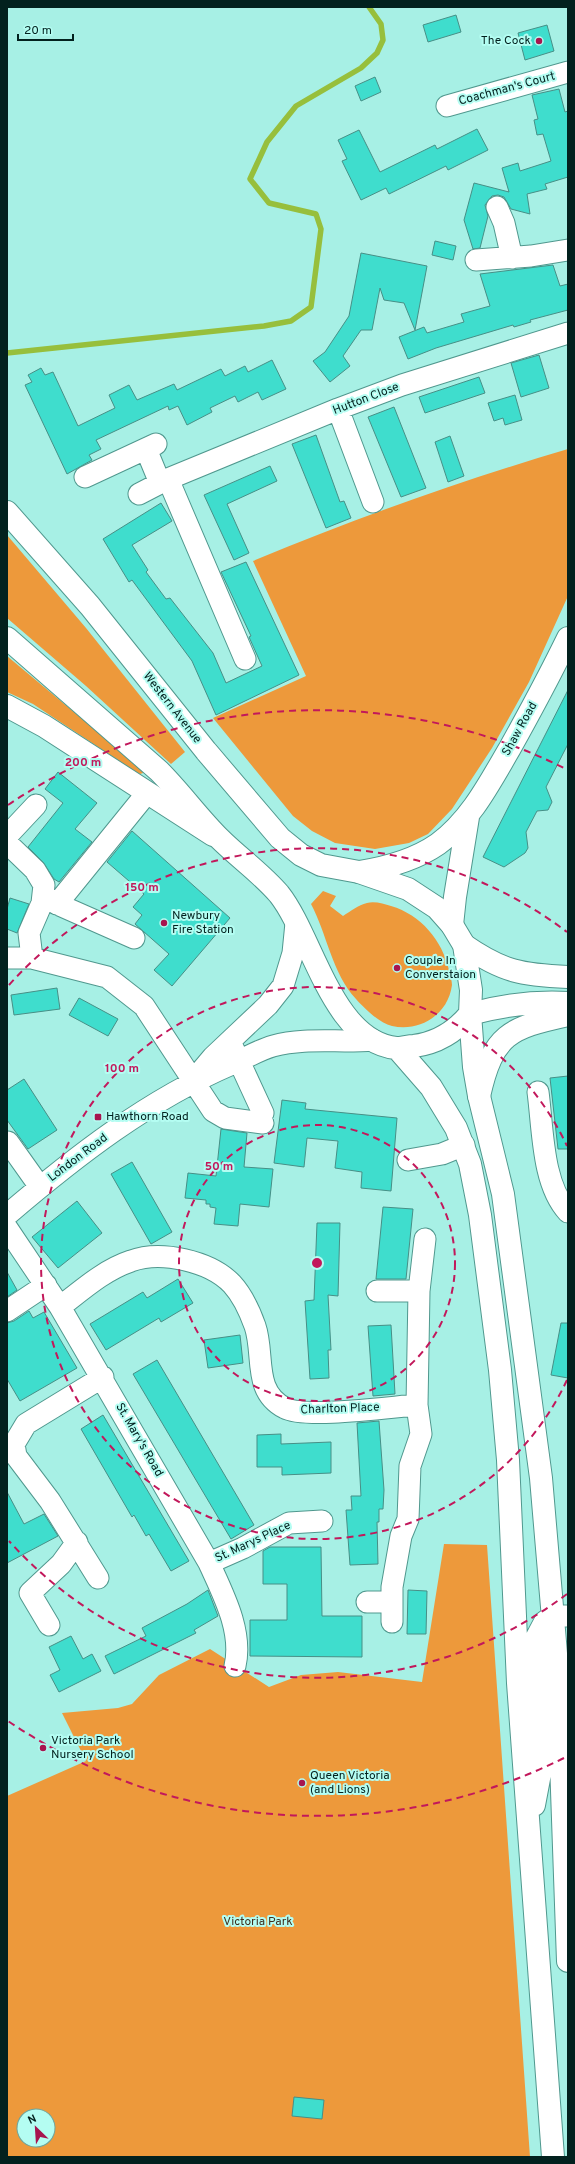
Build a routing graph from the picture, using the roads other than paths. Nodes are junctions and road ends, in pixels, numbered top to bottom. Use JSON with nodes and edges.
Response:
{"nodes":[{"id":1,"x":568,"y":72,"type":"edge"},
{"id":2,"x":447,"y":106,"type":"dead end"},
{"id":3,"x":497,"y":207,"type":"dead end"},
{"id":4,"x":568,"y":250,"type":"edge"},
{"id":5,"x":512,"y":258,"type":"junction"},
{"id":6,"x":476,"y":260,"type":"dead end"},
{"id":7,"x":568,"y":332,"type":"edge"},
{"id":8,"x":338,"y":409,"type":"junction"},
{"id":9,"x":85,"y":477,"type":"dead end"},
{"id":10,"x":164,"y":481,"type":"junction"},
{"id":11,"x":139,"y":494,"type":"dead end"},
{"id":12,"x":373,"y":502,"type":"dead end"},
{"id":13,"x":7,"y":512,"type":"edge"},
{"id":14,"x":7,"y":638,"type":"edge"},
{"id":15,"x":568,"y":638,"type":"edge"},
{"id":16,"x":245,"y":660,"type":"dead end"},
{"id":17,"x":7,"y":706,"type":"edge"},
{"id":18,"x":147,"y":793,"type":"junction"},
{"id":19,"x":36,"y":805,"type":"dead end"},
{"id":20,"x":468,"y":817,"type":"junction"},
{"id":21,"x":7,"y":836,"type":"edge"},
{"id":22,"x":220,"y":838,"type":"junction"},
{"id":23,"x":7,"y":842,"type":"edge"},
{"id":24,"x":358,"y":872,"type":"junction"},
{"id":25,"x":50,"y":900,"type":"junction"},
{"id":26,"x":296,"y":923,"type":"junction"},
{"id":27,"x":452,"y":925,"type":"junction"},
{"id":28,"x":134,"y":938,"type":"dead end"},
{"id":29,"x":464,"y":944,"type":"junction"},
{"id":30,"x":7,"y":958,"type":"edge"},
{"id":31,"x":32,"y":958,"type":"junction"},
{"id":32,"x":568,"y":977,"type":"edge"},
{"id":33,"x":568,"y":1004,"type":"edge"},
{"id":34,"x":470,"y":1014,"type":"junction"},
{"id":35,"x":568,"y":1014,"type":"edge"},
{"id":36,"x":373,"y":1040,"type":"junction"},
{"id":37,"x":230,"y":1042,"type":"junction"},
{"id":38,"x":397,"y":1048,"type":"junction"},
{"id":39,"x":239,"y":1060,"type":"junction"},
{"id":40,"x":194,"y":1080,"type":"junction"},
{"id":41,"x":538,"y":1092,"type":"dead end"},
{"id":42,"x":479,"y":1096,"type":"junction"},
{"id":43,"x":8,"y":1142,"type":"edge"},
{"id":44,"x":464,"y":1145,"type":"junction"},
{"id":45,"x":408,"y":1160,"type":"dead end"},
{"id":46,"x":40,"y":1187,"type":"junction"},
{"id":47,"x":568,"y":1212,"type":"edge"},
{"id":48,"x":7,"y":1215,"type":"edge"},
{"id":49,"x":7,"y":1228,"type":"edge"},
{"id":50,"x":425,"y":1239,"type":"dead end"},
{"id":51,"x":46,"y":1286,"type":"junction"},
{"id":52,"x":377,"y":1291,"type":"dead end"},
{"id":53,"x":419,"y":1291,"type":"junction"},
{"id":54,"x":60,"y":1307,"type":"junction"},
{"id":55,"x":7,"y":1311,"type":"edge"},
{"id":56,"x":102,"y":1377,"type":"junction"},
{"id":57,"x":417,"y":1405,"type":"junction"},
{"id":58,"x":322,"y":1521,"type":"dead end"},
{"id":59,"x":77,"y":1542,"type":"junction"},
{"id":60,"x":209,"y":1563,"type":"junction"},
{"id":61,"x":98,"y":1578,"type":"dead end"},
{"id":62,"x":367,"y":1602,"type":"dead end"},
{"id":63,"x":561,"y":1616,"type":"edge"},
{"id":64,"x":48,"y":1625,"type":"dead end"},
{"id":65,"x":544,"y":1650,"type":"edge"},
{"id":66,"x":235,"y":1666,"type":"dead end"},
{"id":67,"x":568,"y":1962,"type":"edge"},
{"id":68,"x":553,"y":2157,"type":"edge"}],
"edges":[{"from":1,"to":2,"type":"street","name":"Coachman's Court"},
{"from":3,"to":5,"type":"street"},
{"from":4,"to":5,"type":"street"},
{"from":5,"to":6,"type":"street"},
{"from":7,"to":8,"type":"street","name":"Hutton Close"},
{"from":8,"to":10,"type":"street","name":"Hutton Close"},
{"from":8,"to":12,"type":"street"},
{"from":9,"to":10,"type":"street"},
{"from":10,"to":11,"type":"street","name":"Hutton Close"},
{"from":10,"to":16,"type":"street"},
{"from":13,"to":24,"type":"main road","name":"Western Avenue"},
{"from":14,"to":22,"type":"main road"},
{"from":15,"to":20,"type":"main road","name":"Shaw Road"},
{"from":17,"to":18,"type":"main road"},
{"from":18,"to":22,"type":"main road"},
{"from":18,"to":25,"type":"street"},
{"from":19,"to":21,"type":"street"},
{"from":20,"to":24,"type":"main road","name":"Shaw Road"},
{"from":20,"to":27,"type":"main road","name":"Shaw Road"},
{"from":22,"to":26,"type":"main road"},
{"from":23,"to":25,"type":"street"},
{"from":24,"to":27,"type":"main road"},
{"from":25,"to":28,"type":"street"},
{"from":25,"to":31,"type":"street"},
{"from":26,"to":36,"type":"main road"},
{"from":26,"to":37,"type":"street","name":"London Road"},
{"from":27,"to":29,"type":"main road"},
{"from":29,"to":32,"type":"main road"},
{"from":29,"to":34,"type":"main road"},
{"from":30,"to":31,"type":"street"},
{"from":31,"to":40,"type":"street"},
{"from":33,"to":34,"type":"main road"},
{"from":34,"to":38,"type":"main road"},
{"from":34,"to":42,"type":"main road"},
{"from":35,"to":42,"type":"main road"},
{"from":36,"to":38,"type":"main road"},
{"from":36,"to":39,"type":"street","name":"London Road"},
{"from":37,"to":39,"type":"street"},
{"from":37,"to":40,"type":"street","name":"London Road"},
{"from":38,"to":44,"type":"main road"},
{"from":39,"to":40,"type":"street","name":"London Road"},
{"from":39,"to":40,"type":"street"},
{"from":40,"to":46,"type":"street","name":"London Road"},
{"from":41,"to":47,"type":"street"},
{"from":42,"to":63,"type":"main road"},
{"from":43,"to":46,"type":"street"},
{"from":44,"to":45,"type":"street"},
{"from":44,"to":65,"type":"main road"},
{"from":46,"to":48,"type":"street","name":"London Road"},
{"from":49,"to":51,"type":"street","name":"St. Mary's Road"},
{"from":50,"to":53,"type":"street"},
{"from":51,"to":54,"type":"street","name":"St. Mary's Road"},
{"from":51,"to":55,"type":"street"},
{"from":52,"to":53,"type":"street"},
{"from":53,"to":57,"type":"street"},
{"from":54,"to":56,"type":"street","name":"St. Mary's Road"},
{"from":54,"to":57,"type":"street","name":"Charlton Place"},
{"from":56,"to":59,"type":"street"},
{"from":56,"to":60,"type":"street","name":"St. Mary's Road"},
{"from":57,"to":62,"type":"street"},
{"from":58,"to":60,"type":"street","name":"St. Marys Place"},
{"from":59,"to":61,"type":"street"},
{"from":59,"to":64,"type":"street"},
{"from":60,"to":66,"type":"street","name":"St. Mary's Road"},
{"from":63,"to":65,"type":"main road"},
{"from":65,"to":67,"type":"main road"},
{"from":65,"to":68,"type":"main road"}]}
